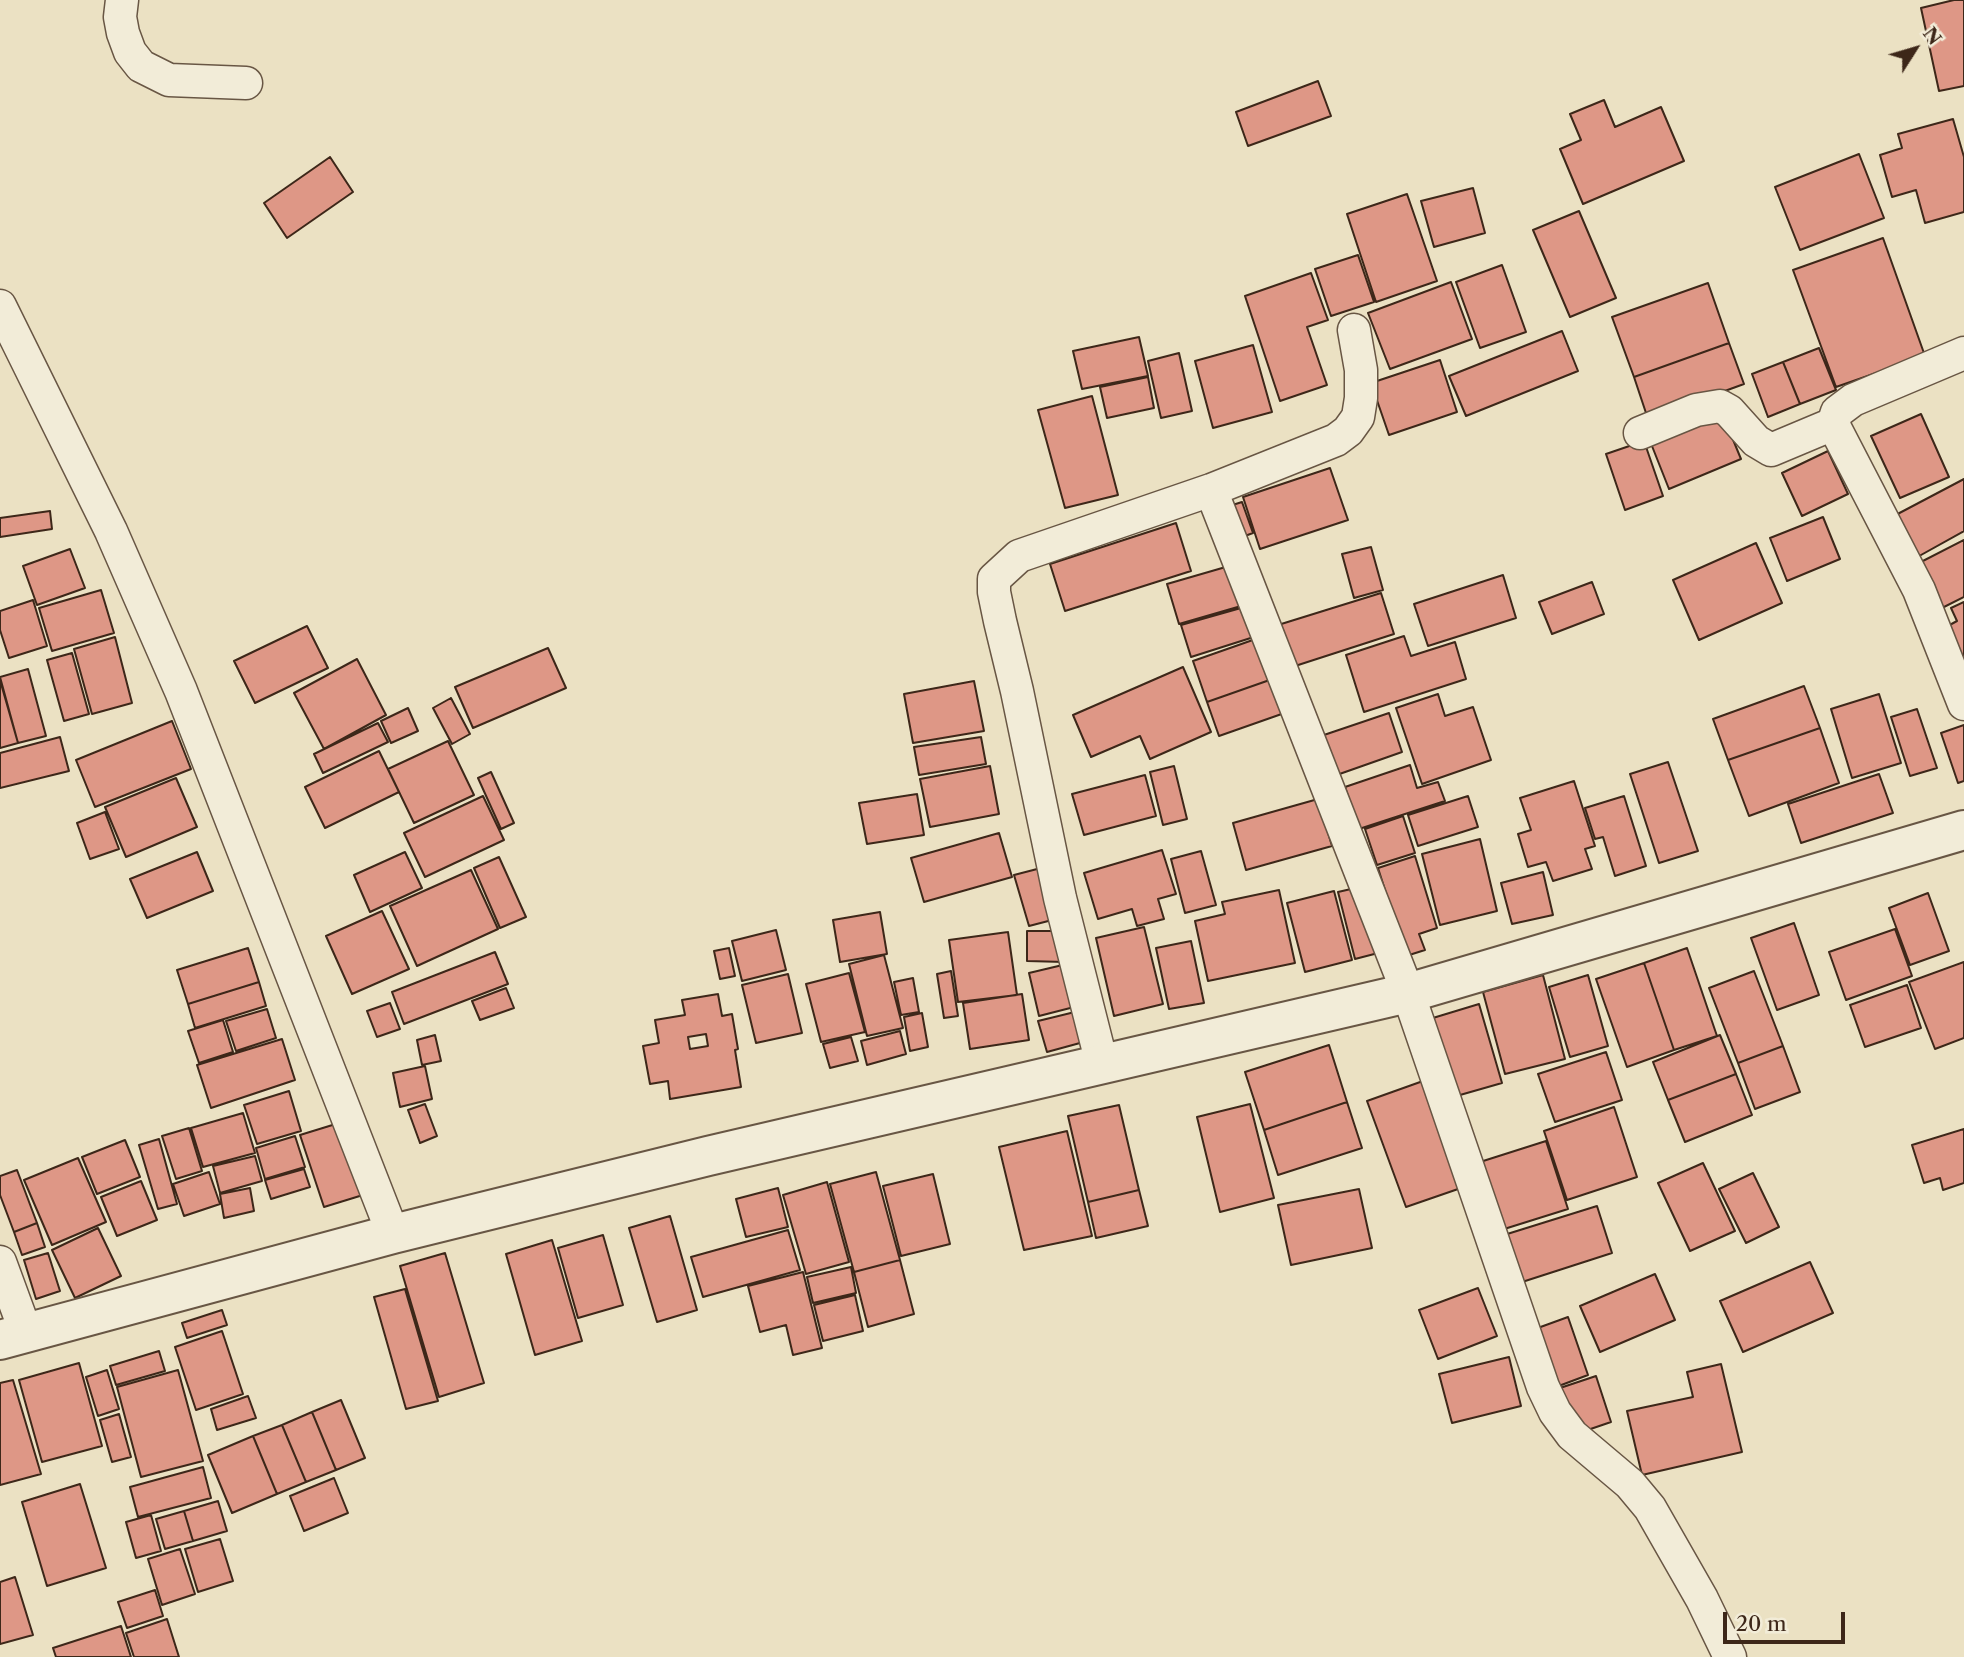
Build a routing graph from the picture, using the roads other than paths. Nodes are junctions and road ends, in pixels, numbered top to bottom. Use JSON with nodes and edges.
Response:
{"nodes":[{"id":1,"x":122,"y":0,"type":"edge"},
{"id":2,"x":246,"y":83,"type":"dead end"},
{"id":3,"x":0,"y":306,"type":"edge"},
{"id":4,"x":1354,"y":330,"type":"dead end"},
{"id":5,"x":1964,"y":353,"type":"edge"},
{"id":6,"x":1833,"y":424,"type":"junction"},
{"id":7,"x":1640,"y":433,"type":"dead end"},
{"id":8,"x":1211,"y":490,"type":"junction"},
{"id":9,"x":1964,"y":704,"type":"edge"},
{"id":10,"x":1964,"y":830,"type":"edge"},
{"id":11,"x":1408,"y":993,"type":"junction"},
{"id":12,"x":1102,"y":1064,"type":"junction"},
{"id":13,"x":393,"y":1234,"type":"junction"},
{"id":14,"x":0,"y":1262,"type":"edge"},
{"id":15,"x":13,"y":1336,"type":"edge"},
{"id":16,"x":1730,"y":1657,"type":"edge"}],
"edges":[{"from":1,"to":2,"type":"street"},
{"from":3,"to":13,"type":"street"},
{"from":4,"to":8,"type":"street"},
{"from":5,"to":6,"type":"street"},
{"from":6,"to":7,"type":"street"},
{"from":6,"to":9,"type":"street"},
{"from":8,"to":11,"type":"street"},
{"from":8,"to":12,"type":"street"},
{"from":10,"to":11,"type":"street"},
{"from":11,"to":12,"type":"street"},
{"from":11,"to":16,"type":"street"},
{"from":12,"to":13,"type":"street"},
{"from":13,"to":15,"type":"street"},
{"from":14,"to":15,"type":"street"}]}
